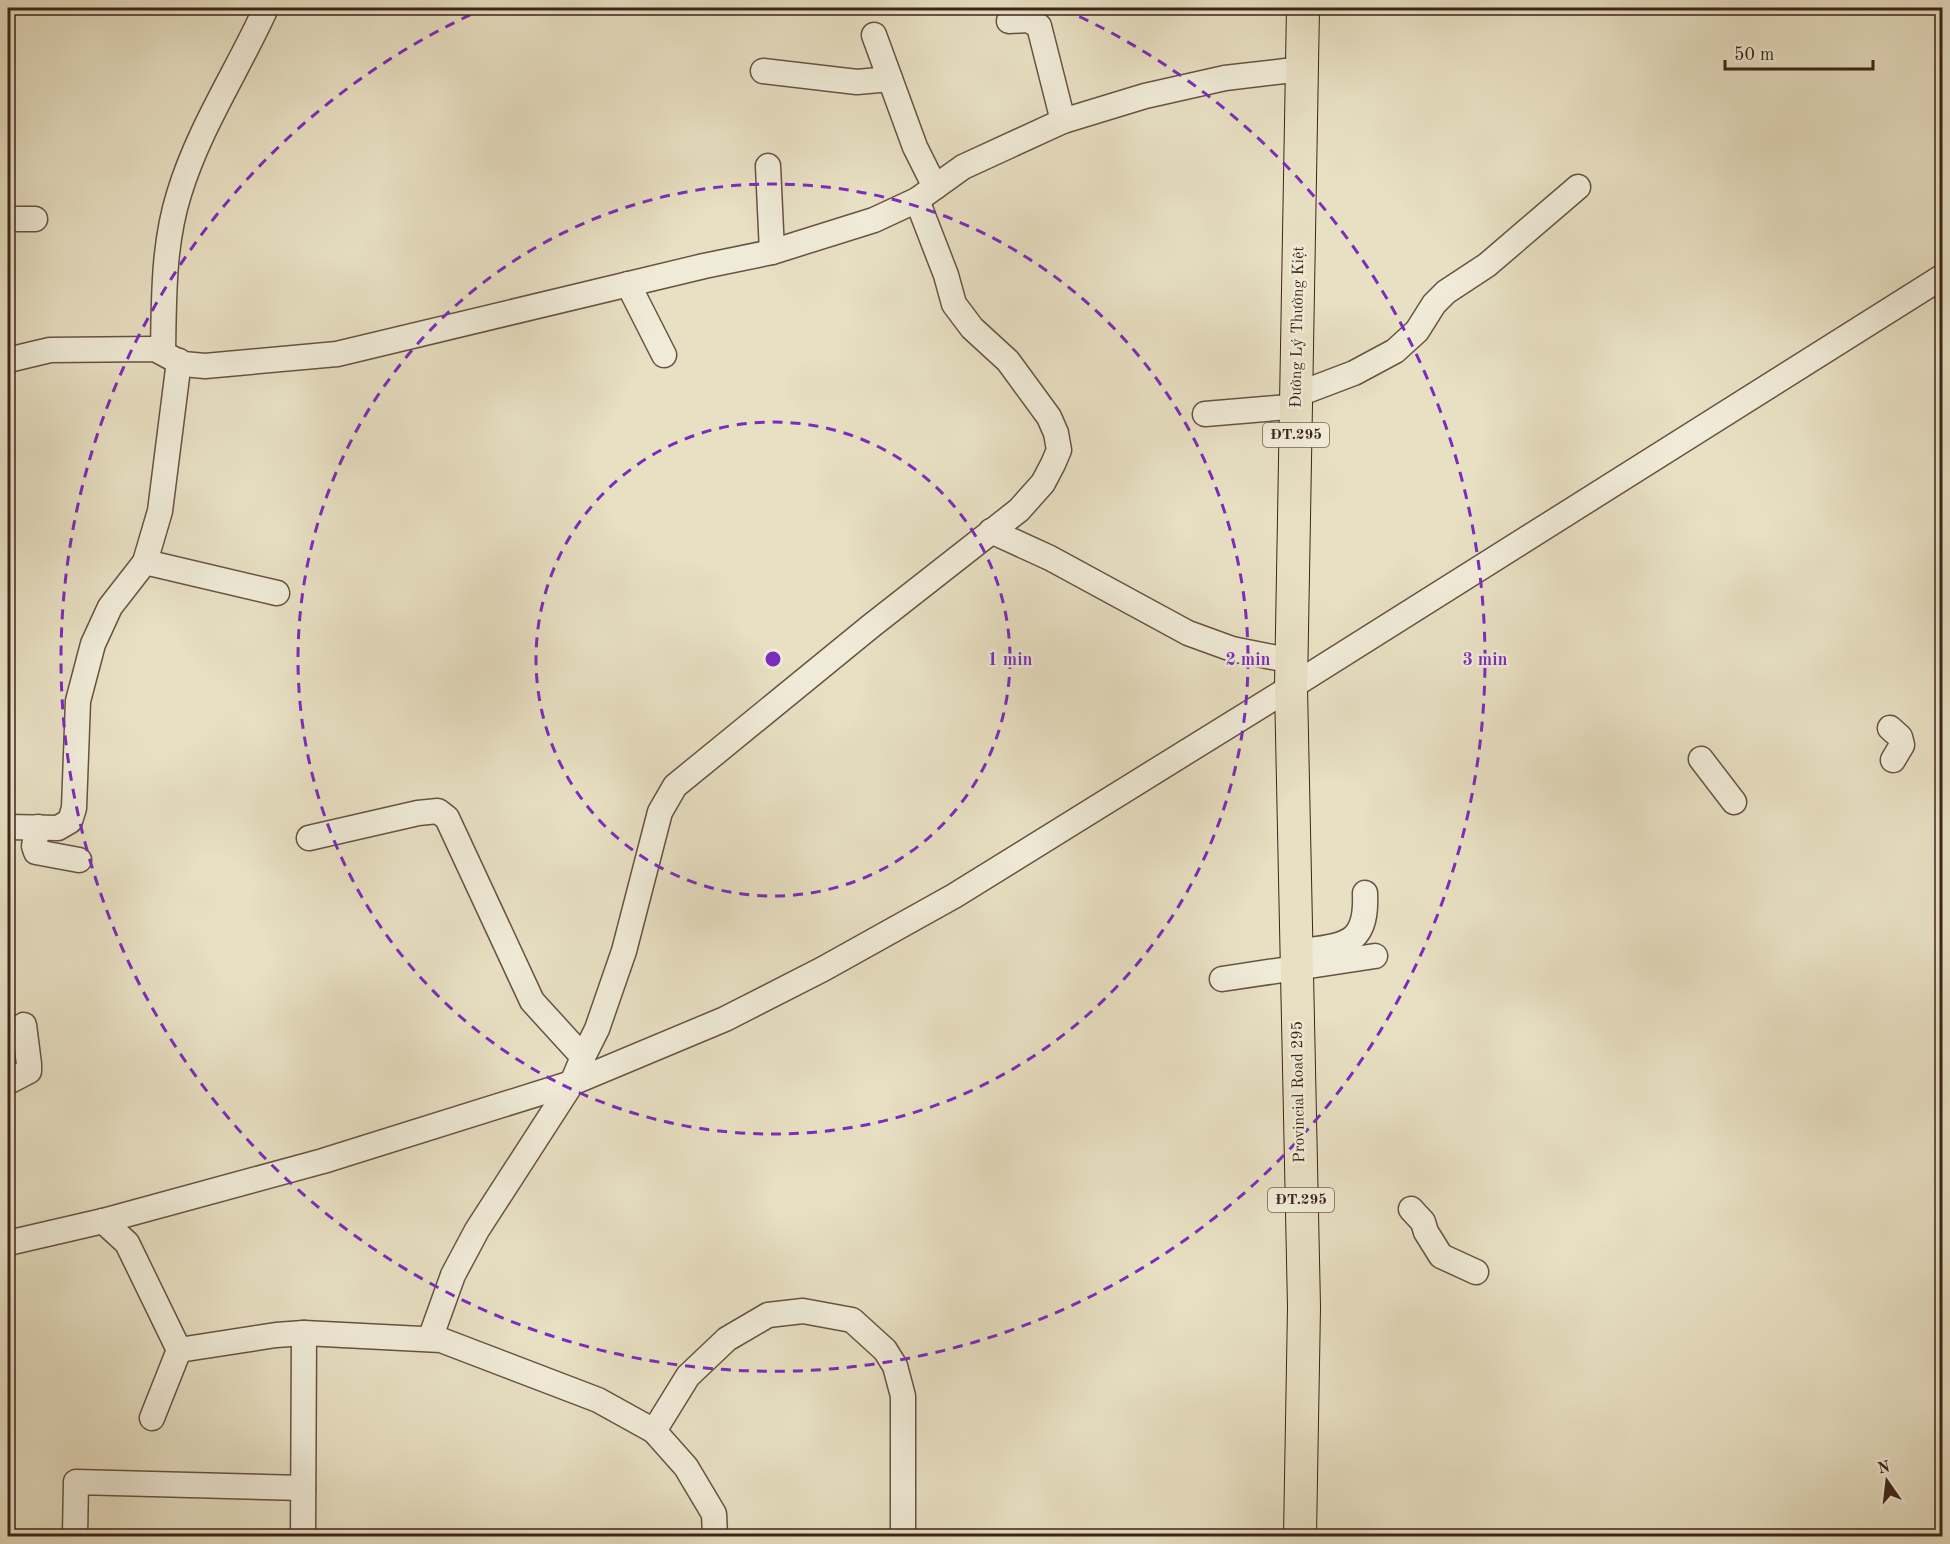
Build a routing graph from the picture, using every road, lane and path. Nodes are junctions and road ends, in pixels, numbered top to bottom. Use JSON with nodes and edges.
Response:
{"nodes":[{"id":1,"x":266,"y":8,"type":"edge"},
{"id":2,"x":1303,"y":8,"type":"edge"},
{"id":3,"x":1009,"y":21,"type":"dead end"},
{"id":4,"x":874,"y":35,"type":"dead end"},
{"id":5,"x":1302,"y":69,"type":"junction"},
{"id":6,"x":763,"y":71,"type":"dead end"},
{"id":7,"x":890,"y":79,"type":"junction"},
{"id":8,"x":1063,"y":121,"type":"junction"},
{"id":9,"x":768,"y":166,"type":"dead end"},
{"id":10,"x":1578,"y":187,"type":"dead end"},
{"id":11,"x":926,"y":194,"type":"junction"},
{"id":12,"x":8,"y":219,"type":"edge"},
{"id":13,"x":35,"y":219,"type":"dead end"},
{"id":14,"x":772,"y":252,"type":"junction"},
{"id":15,"x":1942,"y":277,"type":"edge"},
{"id":16,"x":628,"y":284,"type":"junction"},
{"id":17,"x":664,"y":355,"type":"dead end"},
{"id":18,"x":171,"y":357,"type":"junction"},
{"id":19,"x":8,"y":360,"type":"edge"},
{"id":20,"x":1296,"y":398,"type":"junction"},
{"id":21,"x":1205,"y":414,"type":"dead end"},
{"id":22,"x":991,"y":531,"type":"junction"},
{"id":23,"x":145,"y":562,"type":"junction"},
{"id":24,"x":277,"y":592,"type":"dead end"},
{"id":25,"x":1292,"y":674,"type":"junction"},
{"id":26,"x":1890,"y":728,"type":"dead end"},
{"id":27,"x":1701,"y":759,"type":"dead end"},
{"id":28,"x":1893,"y":760,"type":"dead end"},
{"id":29,"x":1734,"y":802,"type":"dead end"},
{"id":30,"x":8,"y":827,"type":"edge"},
{"id":31,"x":38,"y":827,"type":"junction"},
{"id":32,"x":309,"y":838,"type":"dead end"},
{"id":33,"x":79,"y":860,"type":"dead end"},
{"id":34,"x":1294,"y":863,"type":"joint"},
{"id":35,"x":1365,"y":893,"type":"dead end"},
{"id":36,"x":1375,"y":956,"type":"dead end"},
{"id":37,"x":1297,"y":960,"type":"junction"},
{"id":38,"x":1222,"y":979,"type":"dead end"},
{"id":39,"x":24,"y":1025,"type":"dead end"},
{"id":40,"x":583,"y":1057,"type":"junction"},
{"id":41,"x":8,"y":1082,"type":"edge"},
{"id":42,"x":572,"y":1083,"type":"junction"},
{"id":43,"x":1411,"y":1209,"type":"dead end"},
{"id":44,"x":103,"y":1221,"type":"junction"},
{"id":45,"x":8,"y":1243,"type":"edge"},
{"id":46,"x":1476,"y":1272,"type":"dead end"},
{"id":47,"x":304,"y":1333,"type":"junction"},
{"id":48,"x":430,"y":1339,"type":"junction"},
{"id":49,"x":179,"y":1350,"type":"junction"},
{"id":50,"x":152,"y":1418,"type":"dead end"},
{"id":51,"x":654,"y":1431,"type":"junction"},
{"id":52,"x":303,"y":1488,"type":"junction"},
{"id":53,"x":75,"y":1536,"type":"edge"},
{"id":54,"x":303,"y":1536,"type":"edge"},
{"id":55,"x":715,"y":1536,"type":"edge"},
{"id":56,"x":903,"y":1536,"type":"edge"},
{"id":57,"x":1300,"y":1536,"type":"edge"}],
"edges":[{"from":1,"to":18,"type":"street"},
{"from":2,"to":5,"type":"main road","name":"Đường Lý Thường Kiệt","number":"ĐT.295"},
{"from":3,"to":8,"type":"street"},
{"from":4,"to":7,"type":"street"},
{"from":5,"to":8,"type":"street"},
{"from":5,"to":20,"type":"main road","name":"Đường Lý Thường Kiệt","number":"ĐT.295"},
{"from":6,"to":7,"type":"street"},
{"from":7,"to":11,"type":"street"},
{"from":8,"to":11,"type":"street"},
{"from":9,"to":14,"type":"street"},
{"from":10,"to":20,"type":"street"},
{"from":11,"to":14,"type":"street"},
{"from":11,"to":22,"type":"street"},
{"from":12,"to":13,"type":"street"},
{"from":14,"to":16,"type":"street"},
{"from":15,"to":25,"type":"street"},
{"from":16,"to":17,"type":"street"},
{"from":16,"to":18,"type":"street"},
{"from":18,"to":19,"type":"street"},
{"from":18,"to":23,"type":"street"},
{"from":20,"to":21,"type":"street"},
{"from":20,"to":25,"type":"main road","name":"Đường Lý Thường Kiệt","number":"ĐT.295"},
{"from":22,"to":25,"type":"street"},
{"from":22,"to":40,"type":"street"},
{"from":23,"to":24,"type":"street"},
{"from":23,"to":31,"type":"street"},
{"from":25,"to":34,"type":"main road","name":"Đường Lý Thường Kiệt","number":"ĐT.295"},
{"from":25,"to":42,"type":"street"},
{"from":26,"to":28,"type":"street"},
{"from":27,"to":29,"type":"street"},
{"from":30,"to":31,"type":"street"},
{"from":31,"to":33,"type":"street"},
{"from":32,"to":40,"type":"street"},
{"from":34,"to":37,"type":"main road","name":"Provincial Road 295","number":"ĐT.295"},
{"from":35,"to":37,"type":"street"},
{"from":36,"to":37,"type":"street"},
{"from":37,"to":38,"type":"street"},
{"from":37,"to":57,"type":"main road","name":"Provincial Road 295","number":"ĐT.295"},
{"from":39,"to":41,"type":"street"},
{"from":40,"to":42,"type":"street"},
{"from":42,"to":44,"type":"street"},
{"from":42,"to":48,"type":"street"},
{"from":43,"to":46,"type":"street"},
{"from":44,"to":45,"type":"street"},
{"from":44,"to":49,"type":"street"},
{"from":47,"to":48,"type":"street"},
{"from":47,"to":49,"type":"street"},
{"from":47,"to":52,"type":"street"},
{"from":48,"to":51,"type":"street"},
{"from":49,"to":50,"type":"street"},
{"from":51,"to":55,"type":"street"},
{"from":51,"to":56,"type":"street"},
{"from":52,"to":53,"type":"street"},
{"from":52,"to":54,"type":"street"}]}
